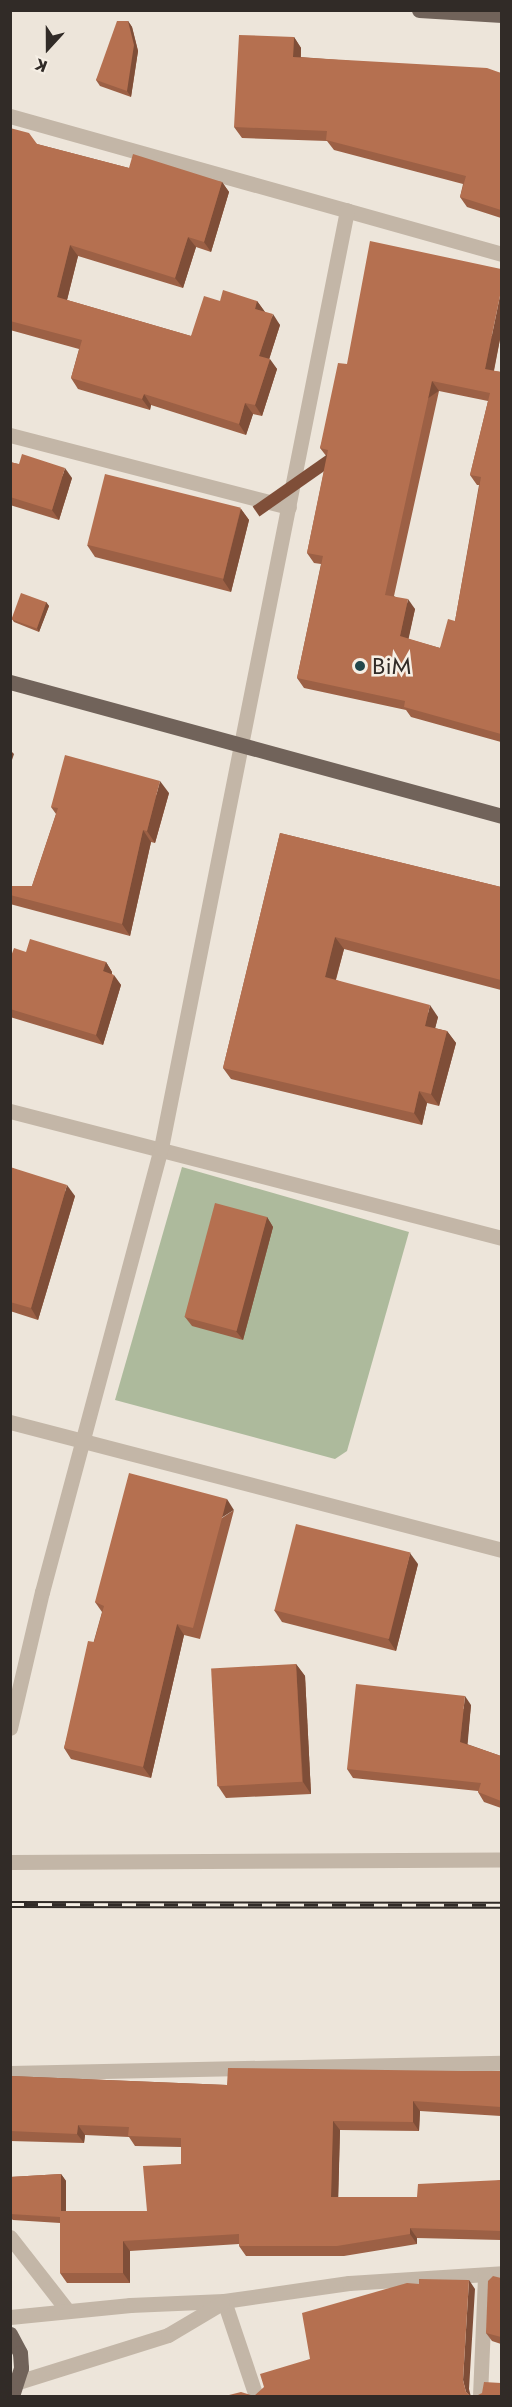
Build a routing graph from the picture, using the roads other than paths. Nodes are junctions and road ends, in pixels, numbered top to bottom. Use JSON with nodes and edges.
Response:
{"nodes":[{"id":1,"x":419,"y":10,"type":"edge"},
{"id":2,"x":501,"y":15,"type":"edge"},
{"id":3,"x":10,"y":116,"type":"edge"},
{"id":4,"x":347,"y":210,"type":"junction"},
{"id":5,"x":501,"y":254,"type":"edge"},
{"id":6,"x":10,"y":435,"type":"edge"},
{"id":7,"x":289,"y":507,"type":"junction"},
{"id":8,"x":10,"y":682,"type":"edge"},
{"id":9,"x":243,"y":744,"type":"junction"},
{"id":10,"x":501,"y":816,"type":"edge"},
{"id":11,"x":10,"y":1111,"type":"edge"},
{"id":12,"x":161,"y":1148,"type":"junction"},
{"id":13,"x":501,"y":1238,"type":"edge"},
{"id":14,"x":10,"y":1422,"type":"edge"},
{"id":15,"x":81,"y":1441,"type":"junction"},
{"id":16,"x":501,"y":1550,"type":"edge"},
{"id":17,"x":10,"y":1728,"type":"edge"},
{"id":18,"x":501,"y":1859,"type":"edge"},
{"id":19,"x":10,"y":1862,"type":"edge"},
{"id":20,"x":501,"y":2063,"type":"edge"},
{"id":21,"x":10,"y":2073,"type":"edge"},
{"id":22,"x":10,"y":2237,"type":"edge"},
{"id":23,"x":501,"y":2273,"type":"edge"},
{"id":24,"x":485,"y":2275,"type":"junction"},
{"id":25,"x":224,"y":2301,"type":"junction"},
{"id":26,"x":67,"y":2310,"type":"junction"},
{"id":27,"x":10,"y":2317,"type":"edge"},
{"id":28,"x":10,"y":2334,"type":"edge"},
{"id":29,"x":13,"y":2391,"type":"edge"},
{"id":30,"x":256,"y":2397,"type":"edge"},
{"id":31,"x":480,"y":2397,"type":"edge"}],
"edges":[{"from":1,"to":2,"type":"main road"},
{"from":3,"to":4,"type":"street"},
{"from":4,"to":5,"type":"street"},
{"from":4,"to":7,"type":"street"},
{"from":6,"to":7,"type":"street"},
{"from":7,"to":9,"type":"street"},
{"from":8,"to":9,"type":"main road"},
{"from":9,"to":10,"type":"main road"},
{"from":9,"to":12,"type":"street"},
{"from":11,"to":12,"type":"street"},
{"from":12,"to":13,"type":"street"},
{"from":12,"to":15,"type":"street"},
{"from":14,"to":15,"type":"street"},
{"from":15,"to":16,"type":"street"},
{"from":15,"to":17,"type":"street"},
{"from":18,"to":19,"type":"street"},
{"from":20,"to":21,"type":"street"},
{"from":22,"to":26,"type":"street"},
{"from":23,"to":24,"type":"street"},
{"from":24,"to":25,"type":"street"},
{"from":24,"to":31,"type":"street"},
{"from":25,"to":26,"type":"street"},
{"from":25,"to":29,"type":"street"},
{"from":25,"to":30,"type":"street"},
{"from":26,"to":27,"type":"street"},
{"from":28,"to":29,"type":"main road"}]}
